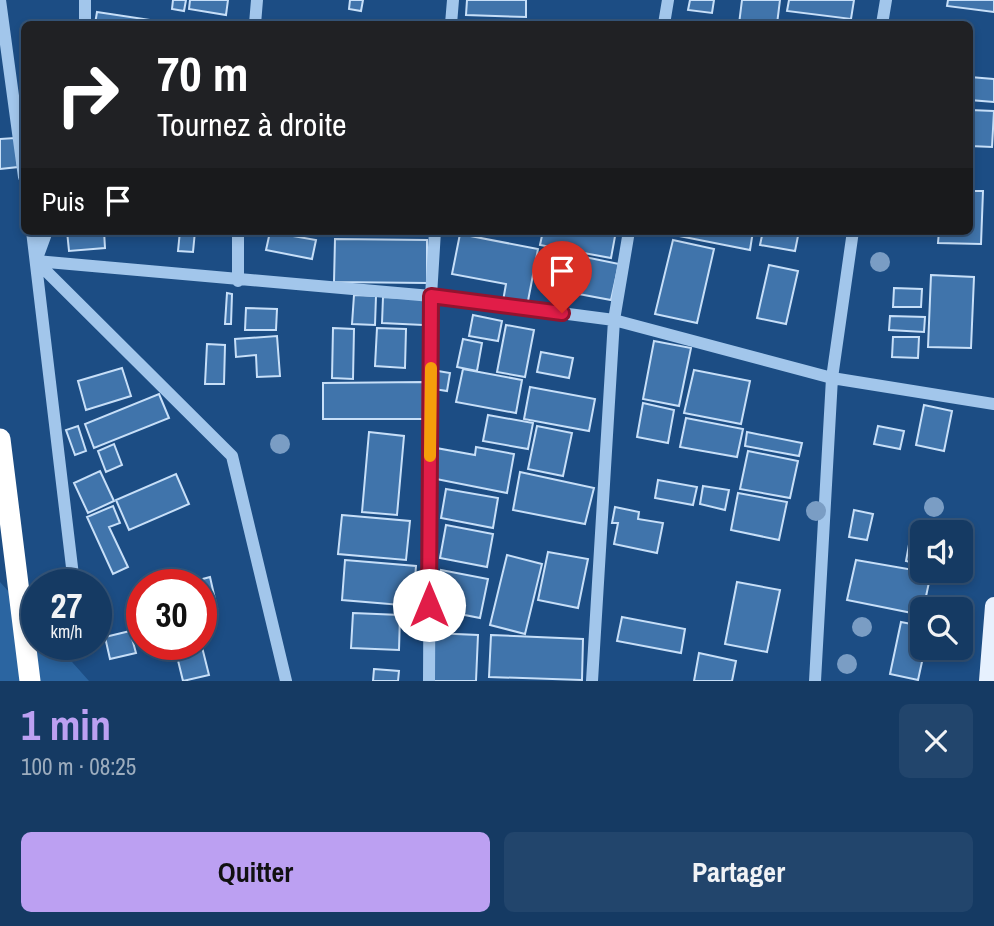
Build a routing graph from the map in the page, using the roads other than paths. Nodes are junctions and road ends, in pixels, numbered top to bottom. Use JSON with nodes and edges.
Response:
{"nodes":[{"id":1,"x":0,"y":0,"type":"edge"},
{"id":2,"x":85,"y":0,"type":"edge"},
{"id":3,"x":257,"y":0,"type":"edge"},
{"id":4,"x":453,"y":0,"type":"edge"},
{"id":5,"x":668,"y":0,"type":"edge"},
{"id":6,"x":886,"y":0,"type":"edge"},
{"id":7,"x":86,"y":21,"type":"edge"},
{"id":8,"x":255,"y":21,"type":"edge"},
{"id":9,"x":451,"y":21,"type":"edge"},
{"id":10,"x":664,"y":21,"type":"edge"},
{"id":11,"x":882,"y":21,"type":"edge"},
{"id":12,"x":21,"y":155,"type":"edge"},
{"id":13,"x":33,"y":235,"type":"edge"},
{"id":14,"x":46,"y":235,"type":"edge"},
{"id":15,"x":238,"y":235,"type":"edge"},
{"id":16,"x":435,"y":235,"type":"edge"},
{"id":17,"x":628,"y":235,"type":"edge"},
{"id":18,"x":852,"y":235,"type":"edge"},
{"id":19,"x":36,"y":261,"type":"junction"},
{"id":20,"x":238,"y":281,"type":"junction"},
{"id":21,"x":431,"y":296,"type":"junction"},
{"id":22,"x":614,"y":320,"type":"junction"},
{"id":23,"x":832,"y":379,"type":"junction"},
{"id":24,"x":994,"y":404,"type":"edge"},
{"id":25,"x":0,"y":439,"type":"edge"},
{"id":26,"x":72,"y":569,"type":"edge"},
{"id":27,"x":994,"y":606,"type":"edge"},
{"id":28,"x":30,"y":681,"type":"edge"},
{"id":29,"x":286,"y":681,"type":"edge"},
{"id":30,"x":429,"y":681,"type":"edge"},
{"id":31,"x":592,"y":681,"type":"edge"},
{"id":32,"x":815,"y":681,"type":"edge"},
{"id":33,"x":988,"y":681,"type":"edge"}],
"edges":[{"from":1,"to":12,"type":"street"},
{"from":2,"to":7,"type":"street"},
{"from":3,"to":8,"type":"street"},
{"from":4,"to":9,"type":"street"},
{"from":5,"to":10,"type":"street"},
{"from":6,"to":11,"type":"street"},
{"from":13,"to":19,"type":"street"},
{"from":14,"to":19,"type":"street"},
{"from":15,"to":20,"type":"street"},
{"from":16,"to":21,"type":"street"},
{"from":17,"to":22,"type":"street"},
{"from":18,"to":23,"type":"street"},
{"from":19,"to":20,"type":"street"},
{"from":19,"to":26,"type":"street"},
{"from":19,"to":29,"type":"street"},
{"from":20,"to":21,"type":"street"},
{"from":21,"to":22,"type":"street"},
{"from":21,"to":30,"type":"street"},
{"from":22,"to":23,"type":"street"},
{"from":22,"to":31,"type":"street"},
{"from":23,"to":24,"type":"street"},
{"from":23,"to":32,"type":"street"},
{"from":25,"to":28,"type":"highway"},
{"from":27,"to":33,"type":"main road"}]}
